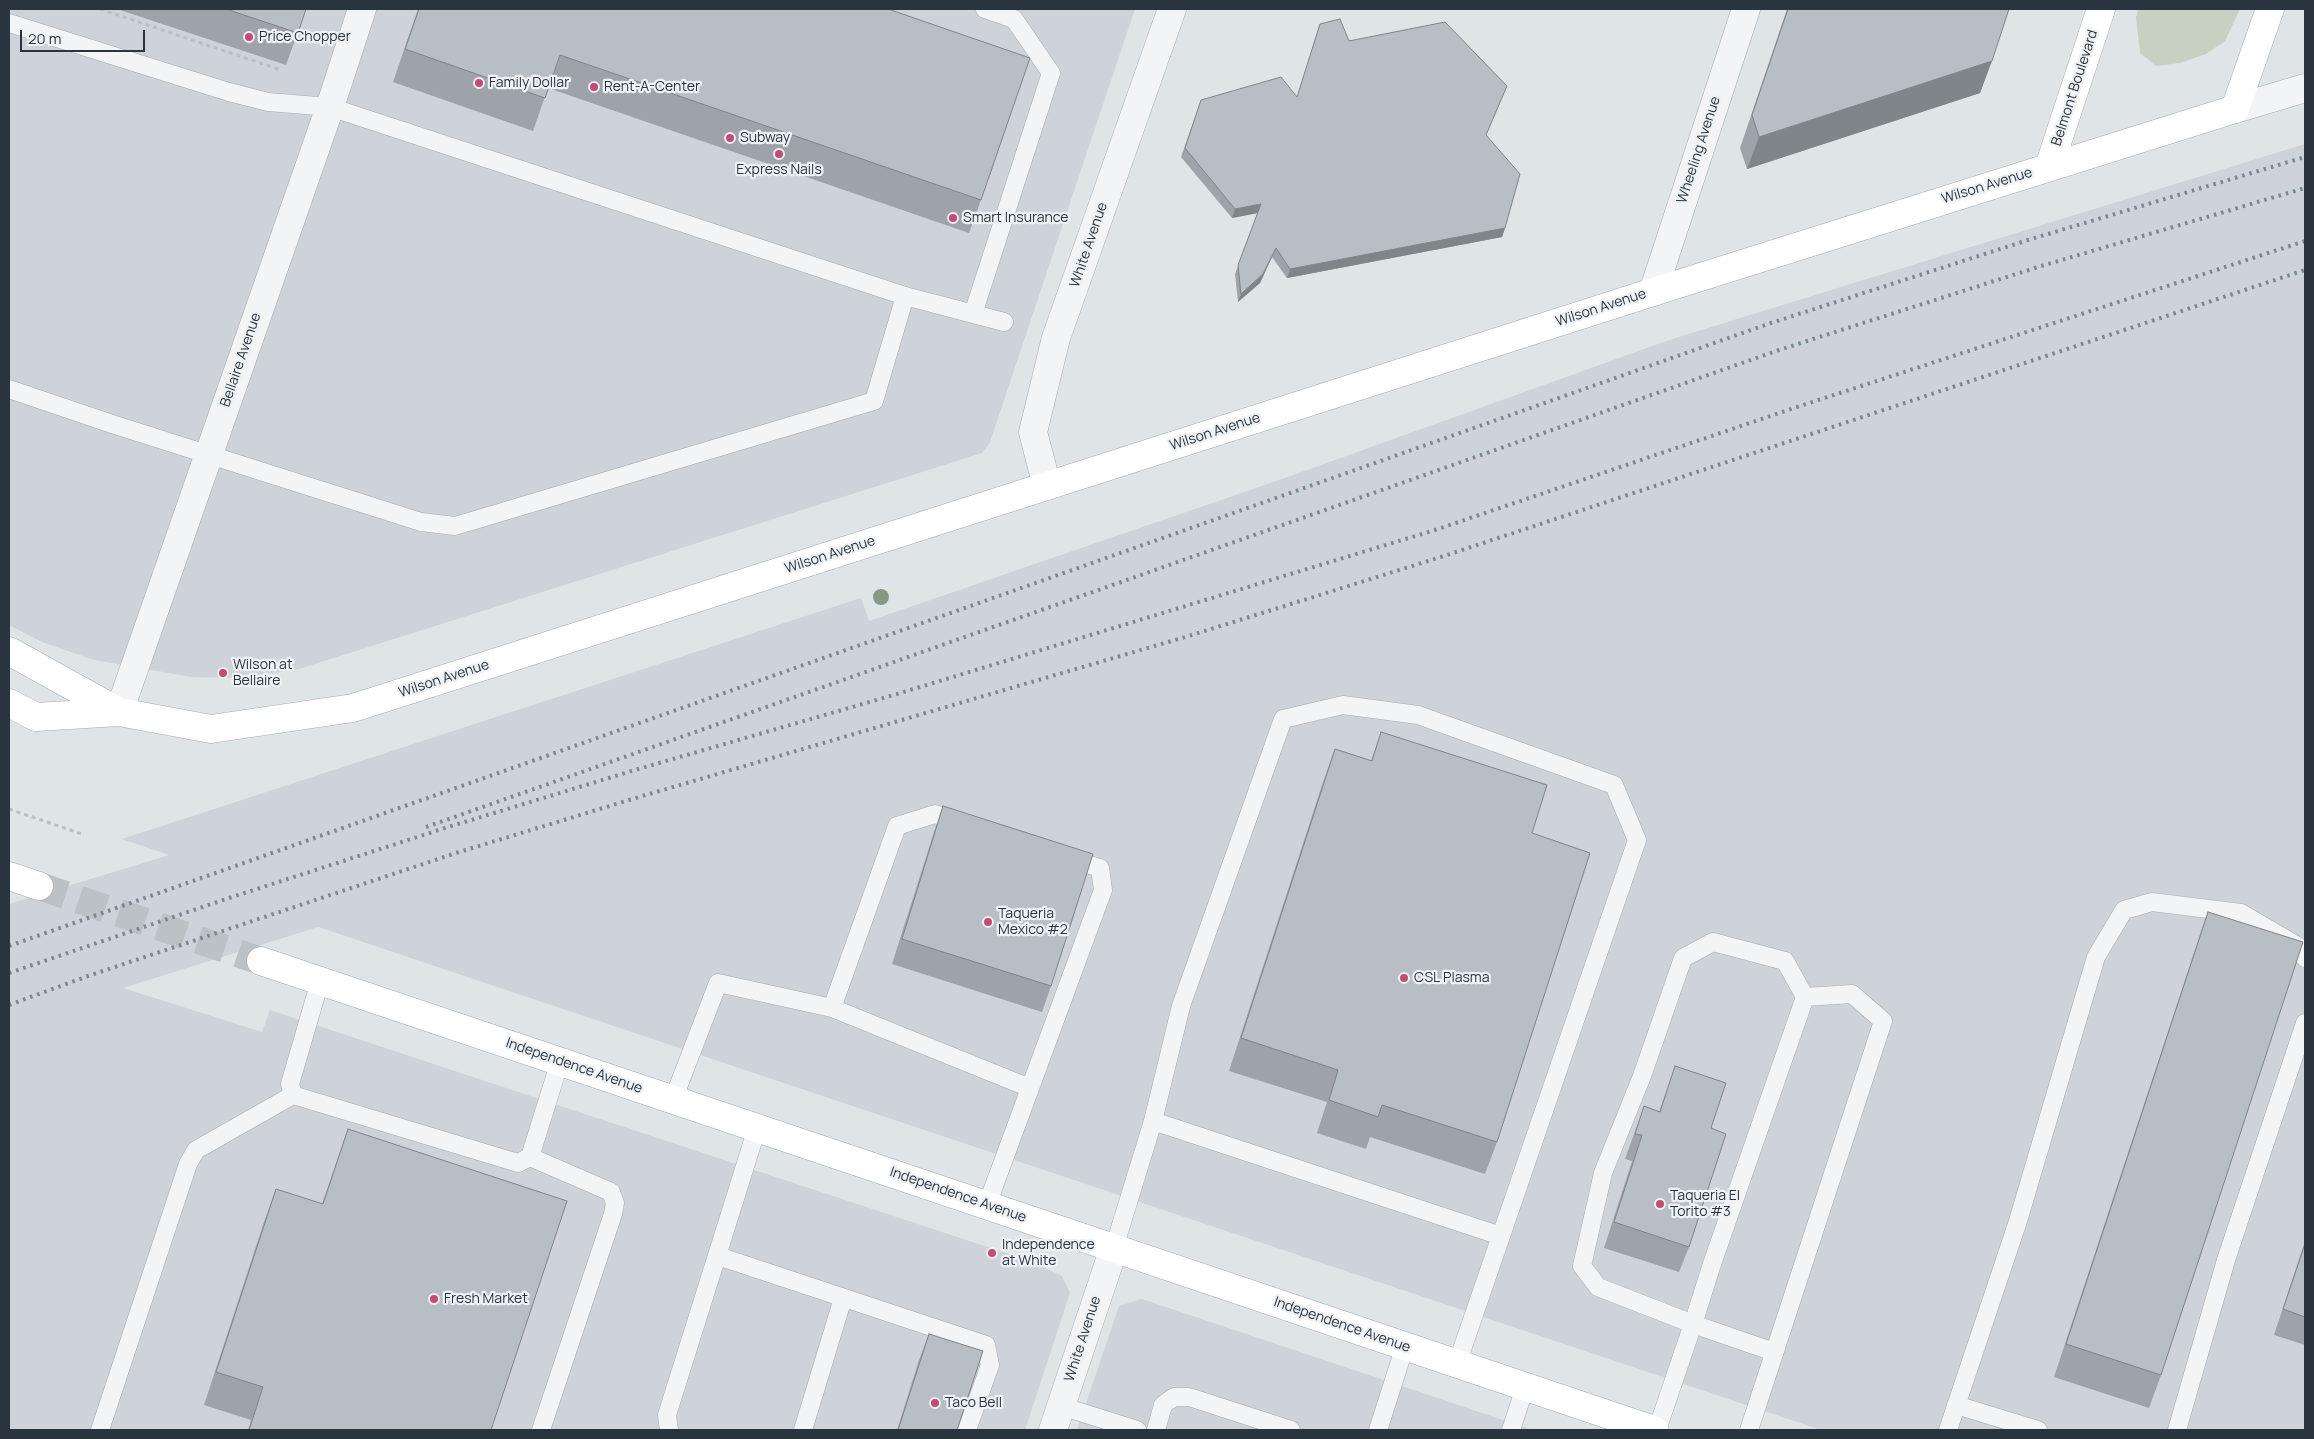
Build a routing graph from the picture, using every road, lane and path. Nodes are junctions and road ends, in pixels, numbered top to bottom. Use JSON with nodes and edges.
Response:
{"nodes":[{"id":1,"x":100,"y":9,"type":"edge"},
{"id":2,"x":362,"y":9,"type":"edge"},
{"id":3,"x":985,"y":9,"type":"edge"},
{"id":4,"x":1172,"y":9,"type":"edge"},
{"id":5,"x":1746,"y":9,"type":"edge"},
{"id":6,"x":2101,"y":9,"type":"edge"},
{"id":7,"x":2270,"y":9,"type":"edge"},
{"id":8,"x":9,"y":23,"type":"edge"},
{"id":9,"x":289,"y":72,"type":"dead end"},
{"id":10,"x":2305,"y":88,"type":"edge"},
{"id":11,"x":330,"y":107,"type":"junction"},
{"id":12,"x":2235,"y":108,"type":"junction"},
{"id":13,"x":2049,"y":167,"type":"junction"},
{"id":14,"x":1653,"y":292,"type":"junction"},
{"id":15,"x":905,"y":296,"type":"junction"},
{"id":16,"x":973,"y":314,"type":"junction"},
{"id":17,"x":1004,"y":322,"type":"dead end"},
{"id":18,"x":9,"y":389,"type":"edge"},
{"id":19,"x":208,"y":454,"type":"junction"},
{"id":20,"x":1048,"y":486,"type":"junction"},
{"id":21,"x":9,"y":651,"type":"edge"},
{"id":22,"x":9,"y":703,"type":"edge"},
{"id":23,"x":119,"y":712,"type":"junction"},
{"id":24,"x":9,"y":809,"type":"edge"},
{"id":25,"x":981,"y":829,"type":"edge"},
{"id":26,"x":82,"y":834,"type":"dead end"},
{"id":27,"x":1054,"y":854,"type":"edge"},
{"id":28,"x":9,"y":876,"type":"edge"},
{"id":29,"x":39,"y":886,"type":"tunnel mouth"},
{"id":30,"x":2305,"y":958,"type":"edge"},
{"id":31,"x":262,"y":961,"type":"tunnel mouth"},
{"id":32,"x":320,"y":981,"type":"junction"},
{"id":33,"x":1805,"y":997,"type":"junction"},
{"id":34,"x":832,"y":1008,"type":"junction"},
{"id":35,"x":2305,"y":1023,"type":"edge"},
{"id":36,"x":560,"y":1062,"type":"junction"},
{"id":37,"x":1030,"y":1088,"type":"junction"},
{"id":38,"x":293,"y":1095,"type":"junction"},
{"id":39,"x":673,"y":1100,"type":"junction"},
{"id":40,"x":1153,"y":1121,"type":"junction"},
{"id":41,"x":757,"y":1128,"type":"junction"},
{"id":42,"x":530,"y":1157,"type":"junction"},
{"id":43,"x":988,"y":1205,"type":"junction"},
{"id":44,"x":1500,"y":1236,"type":"junction"},
{"id":45,"x":1114,"y":1248,"type":"junction"},
{"id":46,"x":718,"y":1256,"type":"junction"},
{"id":47,"x":843,"y":1298,"type":"junction"},
{"id":48,"x":1693,"y":1324,"type":"junction"},
{"id":49,"x":1405,"y":1346,"type":"junction"},
{"id":50,"x":1774,"y":1352,"type":"junction"},
{"id":51,"x":1457,"y":1364,"type":"junction"},
{"id":52,"x":1525,"y":1387,"type":"junction"},
{"id":53,"x":1956,"y":1405,"type":"junction"},
{"id":54,"x":1057,"y":1418,"type":"edge"},
{"id":55,"x":100,"y":1430,"type":"edge"},
{"id":56,"x":541,"y":1430,"type":"edge"},
{"id":57,"x":669,"y":1430,"type":"edge"},
{"id":58,"x":803,"y":1430,"type":"edge"},
{"id":59,"x":967,"y":1430,"type":"edge"},
{"id":60,"x":1137,"y":1430,"type":"edge"},
{"id":61,"x":1156,"y":1430,"type":"edge"},
{"id":62,"x":1291,"y":1430,"type":"edge"},
{"id":63,"x":1378,"y":1430,"type":"edge"},
{"id":64,"x":1511,"y":1430,"type":"edge"},
{"id":65,"x":1656,"y":1430,"type":"edge"},
{"id":66,"x":1749,"y":1430,"type":"edge"},
{"id":67,"x":1948,"y":1430,"type":"edge"},
{"id":68,"x":2038,"y":1430,"type":"edge"},
{"id":69,"x":2177,"y":1430,"type":"edge"}],
"edges":[{"from":1,"to":9,"type":"path"},
{"from":2,"to":11,"type":"street","name":"Bellaire Avenue"},
{"from":3,"to":16,"type":"lane"},
{"from":4,"to":20,"type":"street","name":"White Avenue"},
{"from":5,"to":14,"type":"street","name":"Wheeling Avenue"},
{"from":6,"to":13,"type":"main road","name":"Belmont Boulevard"},
{"from":7,"to":12,"type":"main road"},
{"from":8,"to":11,"type":"lane"},
{"from":10,"to":12,"type":"street","name":"Wilson Avenue"},
{"from":11,"to":15,"type":"lane"},
{"from":11,"to":19,"type":"street","name":"Bellaire Avenue"},
{"from":12,"to":13,"type":"main road","name":"Wilson Avenue"},
{"from":13,"to":14,"type":"main road","name":"Wilson Avenue"},
{"from":14,"to":20,"type":"main road","name":"Wilson Avenue"},
{"from":15,"to":16,"type":"lane"},
{"from":15,"to":19,"type":"lane"},
{"from":16,"to":17,"type":"lane"},
{"from":18,"to":19,"type":"lane"},
{"from":19,"to":23,"type":"street","name":"Bellaire Avenue"},
{"from":20,"to":23,"type":"main road","name":"Wilson Avenue"},
{"from":21,"to":23,"type":"main road","name":"Wilson Avenue"},
{"from":22,"to":23,"type":"main road","name":"Wilson Avenue"},
{"from":24,"to":26,"type":"path"},
{"from":25,"to":34,"type":"lane"},
{"from":27,"to":37,"type":"lane"},
{"from":28,"to":29,"type":"main road"},
{"from":30,"to":53,"type":"lane"},
{"from":31,"to":32,"type":"main road","name":"Independence Avenue"},
{"from":32,"to":36,"type":"main road","name":"Independence Avenue"},
{"from":32,"to":38,"type":"lane"},
{"from":33,"to":48,"type":"lane"},
{"from":33,"to":48,"type":"lane"},
{"from":33,"to":50,"type":"lane"},
{"from":34,"to":37,"type":"lane"},
{"from":34,"to":39,"type":"lane"},
{"from":35,"to":69,"type":"lane"},
{"from":36,"to":39,"type":"main road","name":"Independence Avenue"},
{"from":36,"to":42,"type":"lane"},
{"from":37,"to":43,"type":"lane"},
{"from":38,"to":42,"type":"lane"},
{"from":38,"to":55,"type":"lane"},
{"from":39,"to":41,"type":"main road","name":"Independence Avenue"},
{"from":40,"to":44,"type":"lane"},
{"from":40,"to":44,"type":"lane"},
{"from":40,"to":45,"type":"lane"},
{"from":41,"to":43,"type":"main road","name":"Independence Avenue"},
{"from":41,"to":46,"type":"lane"},
{"from":42,"to":56,"type":"lane"},
{"from":43,"to":45,"type":"main road","name":"Independence Avenue"},
{"from":44,"to":51,"type":"lane"},
{"from":45,"to":49,"type":"main road","name":"Independence Avenue"},
{"from":45,"to":54,"type":"street","name":"White Avenue"},
{"from":46,"to":47,"type":"lane"},
{"from":46,"to":57,"type":"lane"},
{"from":47,"to":58,"type":"lane"},
{"from":47,"to":59,"type":"lane"},
{"from":48,"to":50,"type":"lane"},
{"from":48,"to":65,"type":"lane"},
{"from":49,"to":51,"type":"main road","name":"Independence Avenue"},
{"from":49,"to":63,"type":"lane"},
{"from":50,"to":66,"type":"lane"},
{"from":51,"to":52,"type":"main road","name":"Independence Avenue"},
{"from":52,"to":64,"type":"lane"},
{"from":52,"to":65,"type":"main road","name":"Independence Avenue"},
{"from":53,"to":67,"type":"lane"},
{"from":53,"to":68,"type":"lane"},
{"from":54,"to":60,"type":"lane"},
{"from":61,"to":62,"type":"lane"}]}
